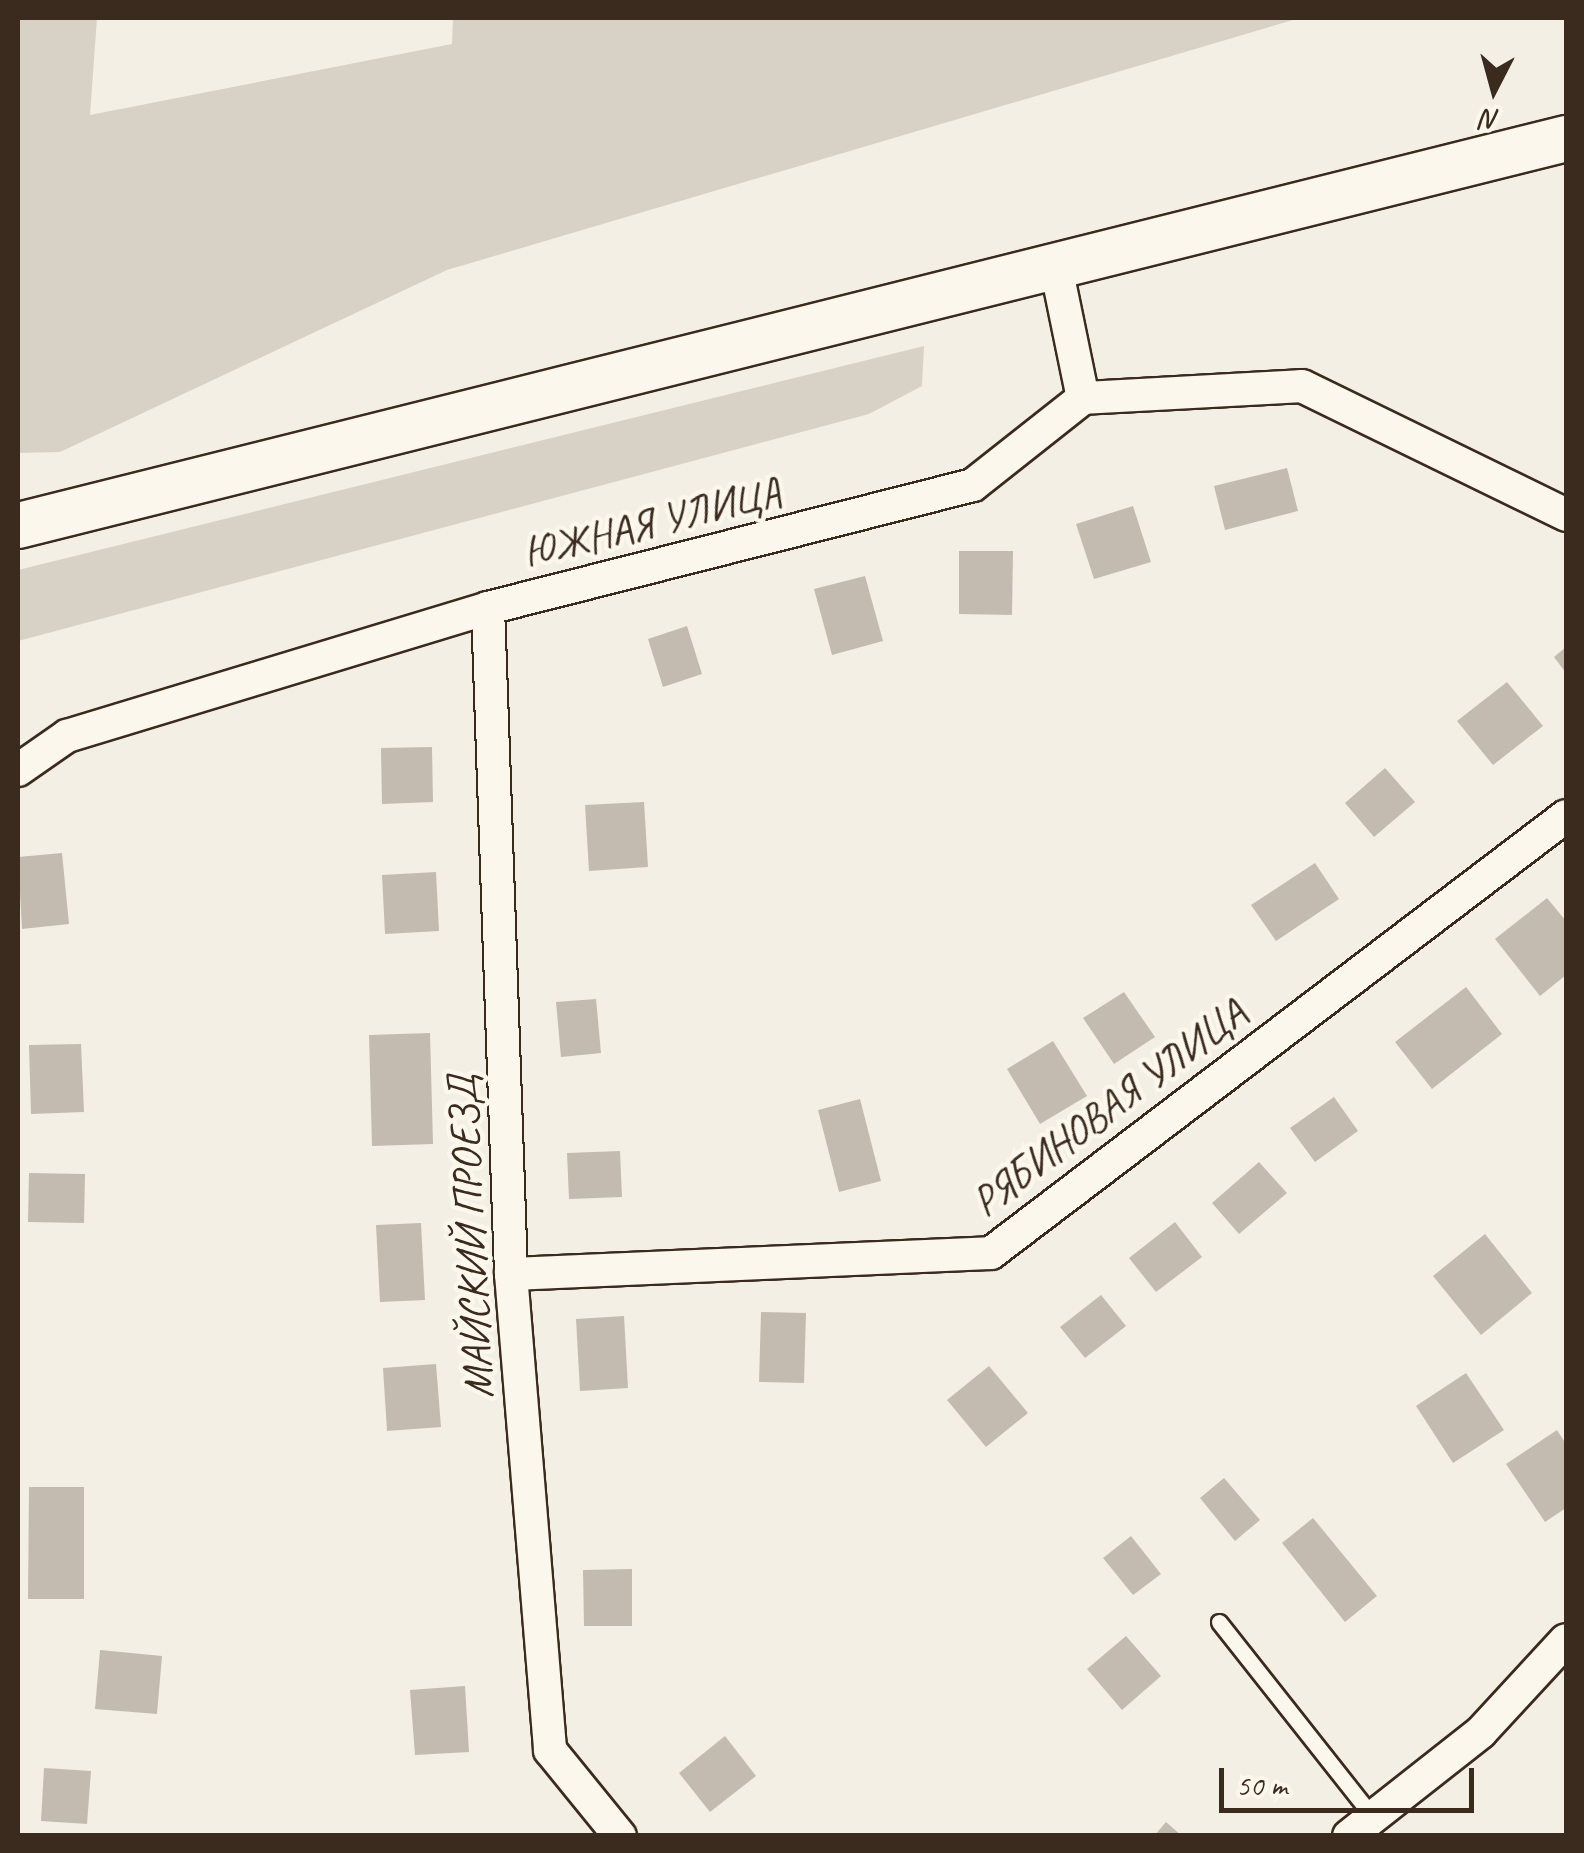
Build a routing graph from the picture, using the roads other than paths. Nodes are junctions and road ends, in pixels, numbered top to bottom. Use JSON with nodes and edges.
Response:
{"nodes":[{"id":1,"x":1566,"y":138,"type":"edge"},
{"id":2,"x":1055,"y":262,"type":"junction"},
{"id":3,"x":1083,"y":398,"type":"junction"},
{"id":4,"x":1566,"y":515,"type":"edge"},
{"id":5,"x":18,"y":525,"type":"edge"},
{"id":6,"x":488,"y":608,"type":"junction"},
{"id":7,"x":18,"y":770,"type":"edge"},
{"id":8,"x":1566,"y":816,"type":"edge"},
{"id":9,"x":511,"y":1274,"type":"junction"},
{"id":10,"x":1219,"y":1622,"type":"dead end"},
{"id":11,"x":1566,"y":1640,"type":"edge"},
{"id":12,"x":1361,"y":1826,"type":"edge"},
{"id":13,"x":620,"y":1836,"type":"edge"}],
"edges":[{"from":1,"to":2,"type":"street"},
{"from":2,"to":3,"type":"street"},
{"from":2,"to":5,"type":"street"},
{"from":3,"to":4,"type":"street"},
{"from":3,"to":6,"type":"street","name":"ЮЖНАЯ УЛИЦА"},
{"from":6,"to":7,"type":"street","name":"ЮЖНАЯ УЛИЦА"},
{"from":6,"to":9,"type":"street","name":"МАЙСКИЙ ПРОЕЗД"},
{"from":8,"to":9,"type":"street","name":"РЯБИНОВАЯ УЛИЦА"},
{"from":9,"to":13,"type":"street","name":"МАЙСКИЙ ПРОЕЗД"},
{"from":10,"to":12,"type":"lane"},
{"from":11,"to":12,"type":"street"}]}
